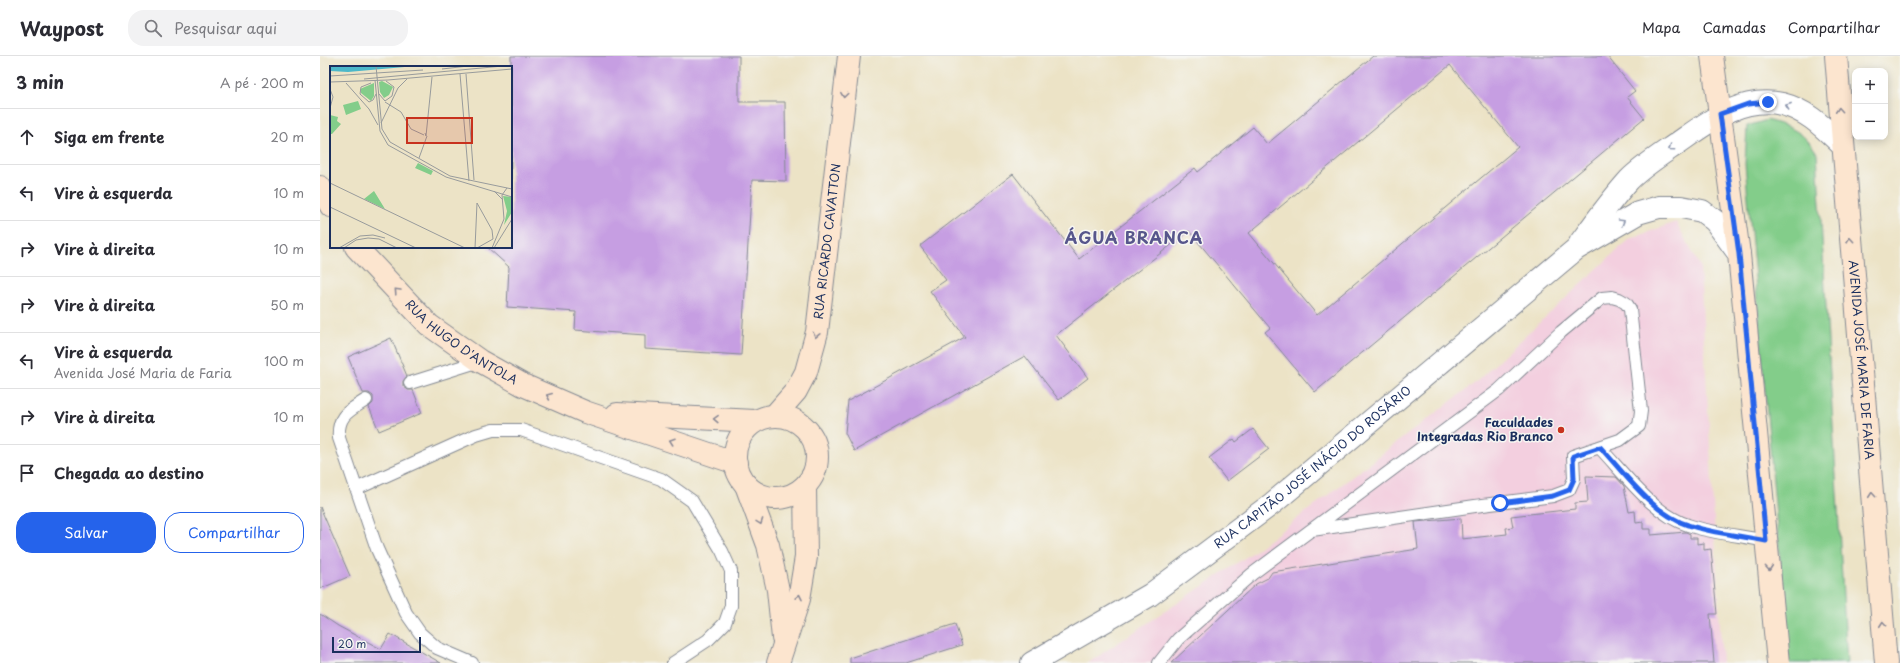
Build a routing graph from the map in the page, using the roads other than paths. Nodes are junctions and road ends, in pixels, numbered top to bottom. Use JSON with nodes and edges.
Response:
{"nodes":[{"id":1,"x":849,"y":56,"type":"edge"},
{"id":2,"x":1712,"y":56,"type":"edge"},
{"id":3,"x":1836,"y":56,"type":"edge"},
{"id":4,"x":1720,"y":114,"type":"junction"},
{"id":5,"x":1842,"y":145,"type":"junction"},
{"id":6,"x":320,"y":187,"type":"edge"},
{"id":7,"x":330,"y":204,"type":"edge"},
{"id":8,"x":357,"y":248,"type":"edge"},
{"id":9,"x":1576,"y":249,"type":"junction"},
{"id":10,"x":1739,"y":254,"type":"junction"},
{"id":11,"x":480,"y":361,"type":"junction"},
{"id":12,"x":410,"y":383,"type":"dead end"},
{"id":13,"x":366,"y":400,"type":"dead end"},
{"id":14,"x":585,"y":412,"type":"junction"},
{"id":15,"x":765,"y":418,"type":"junction"},
{"id":16,"x":1600,"y":447,"type":"junction"},
{"id":17,"x":736,"y":462,"type":"junction"},
{"id":18,"x":746,"y":485,"type":"junction"},
{"id":19,"x":805,"y":487,"type":"junction"},
{"id":20,"x":356,"y":489,"type":"junction"},
{"id":21,"x":1312,"y":530,"type":"junction"},
{"id":22,"x":1766,"y":541,"type":"junction"},
{"id":23,"x":781,"y":655,"type":"edge"},
{"id":24,"x":472,"y":663,"type":"edge"},
{"id":25,"x":674,"y":663,"type":"edge"},
{"id":26,"x":1032,"y":663,"type":"edge"},
{"id":27,"x":1159,"y":663,"type":"edge"},
{"id":28,"x":1778,"y":663,"type":"edge"},
{"id":29,"x":1886,"y":663,"type":"edge"}],
"edges":[{"from":1,"to":15,"type":"street","name":"RUA RICARDO CAVATTON","one_way":true},
{"from":2,"to":4,"type":"street"},
{"from":5,"to":3,"type":"street","name":"AVENIDA JOSÉ MARIA DE FARIA","one_way":true},
{"from":5,"to":4,"type":"street","name":"RUA CAPITÃO JOSÉ INÁCIO DO ROSÁRIO","one_way":true},
{"from":4,"to":9,"type":"street","name":"RUA CAPITÃO JOSÉ INÁCIO DO ROSÁRIO","one_way":true},
{"from":4,"to":10,"type":"street"},
{"from":29,"to":5,"type":"street","name":"AVENIDA JOSÉ MARIA DE FARIA","one_way":true},
{"from":6,"to":7,"type":"street"},
{"from":11,"to":8,"type":"street","name":"RUA HUGO D'ANTOLA","one_way":true},
{"from":9,"to":10,"type":"street","name":"RUA CAPITÃO JOSÉ INÁCIO DO ROSÁRIO","one_way":true},
{"from":9,"to":26,"type":"street","name":"RUA CAPITÃO JOSÉ INÁCIO DO ROSÁRIO"},
{"from":10,"to":22,"type":"street"},
{"from":11,"to":12,"type":"lane"},
{"from":14,"to":11,"type":"street","name":"RUA HUGO D'ANTOLA","one_way":true},
{"from":13,"to":20,"type":"lane"},
{"from":15,"to":14,"type":"street","name":"RUA HUGO D'ANTOLA","one_way":true},
{"from":17,"to":14,"type":"street","name":"RUA HUGO D'ANTOLA","one_way":true},
{"from":15,"to":17,"type":"street"},
{"from":15,"to":19,"type":"street"},
{"from":16,"to":21,"type":"lane"},
{"from":16,"to":21,"type":"lane"},
{"from":16,"to":22,"type":"lane"},
{"from":17,"to":18,"type":"street"},
{"from":18,"to":19,"type":"street"},
{"from":18,"to":23,"type":"street","one_way":true},
{"from":23,"to":19,"type":"street","one_way":true},
{"from":20,"to":24,"type":"lane"},
{"from":20,"to":25,"type":"lane"},
{"from":21,"to":27,"type":"lane"},
{"from":22,"to":28,"type":"street","one_way":true}]}
